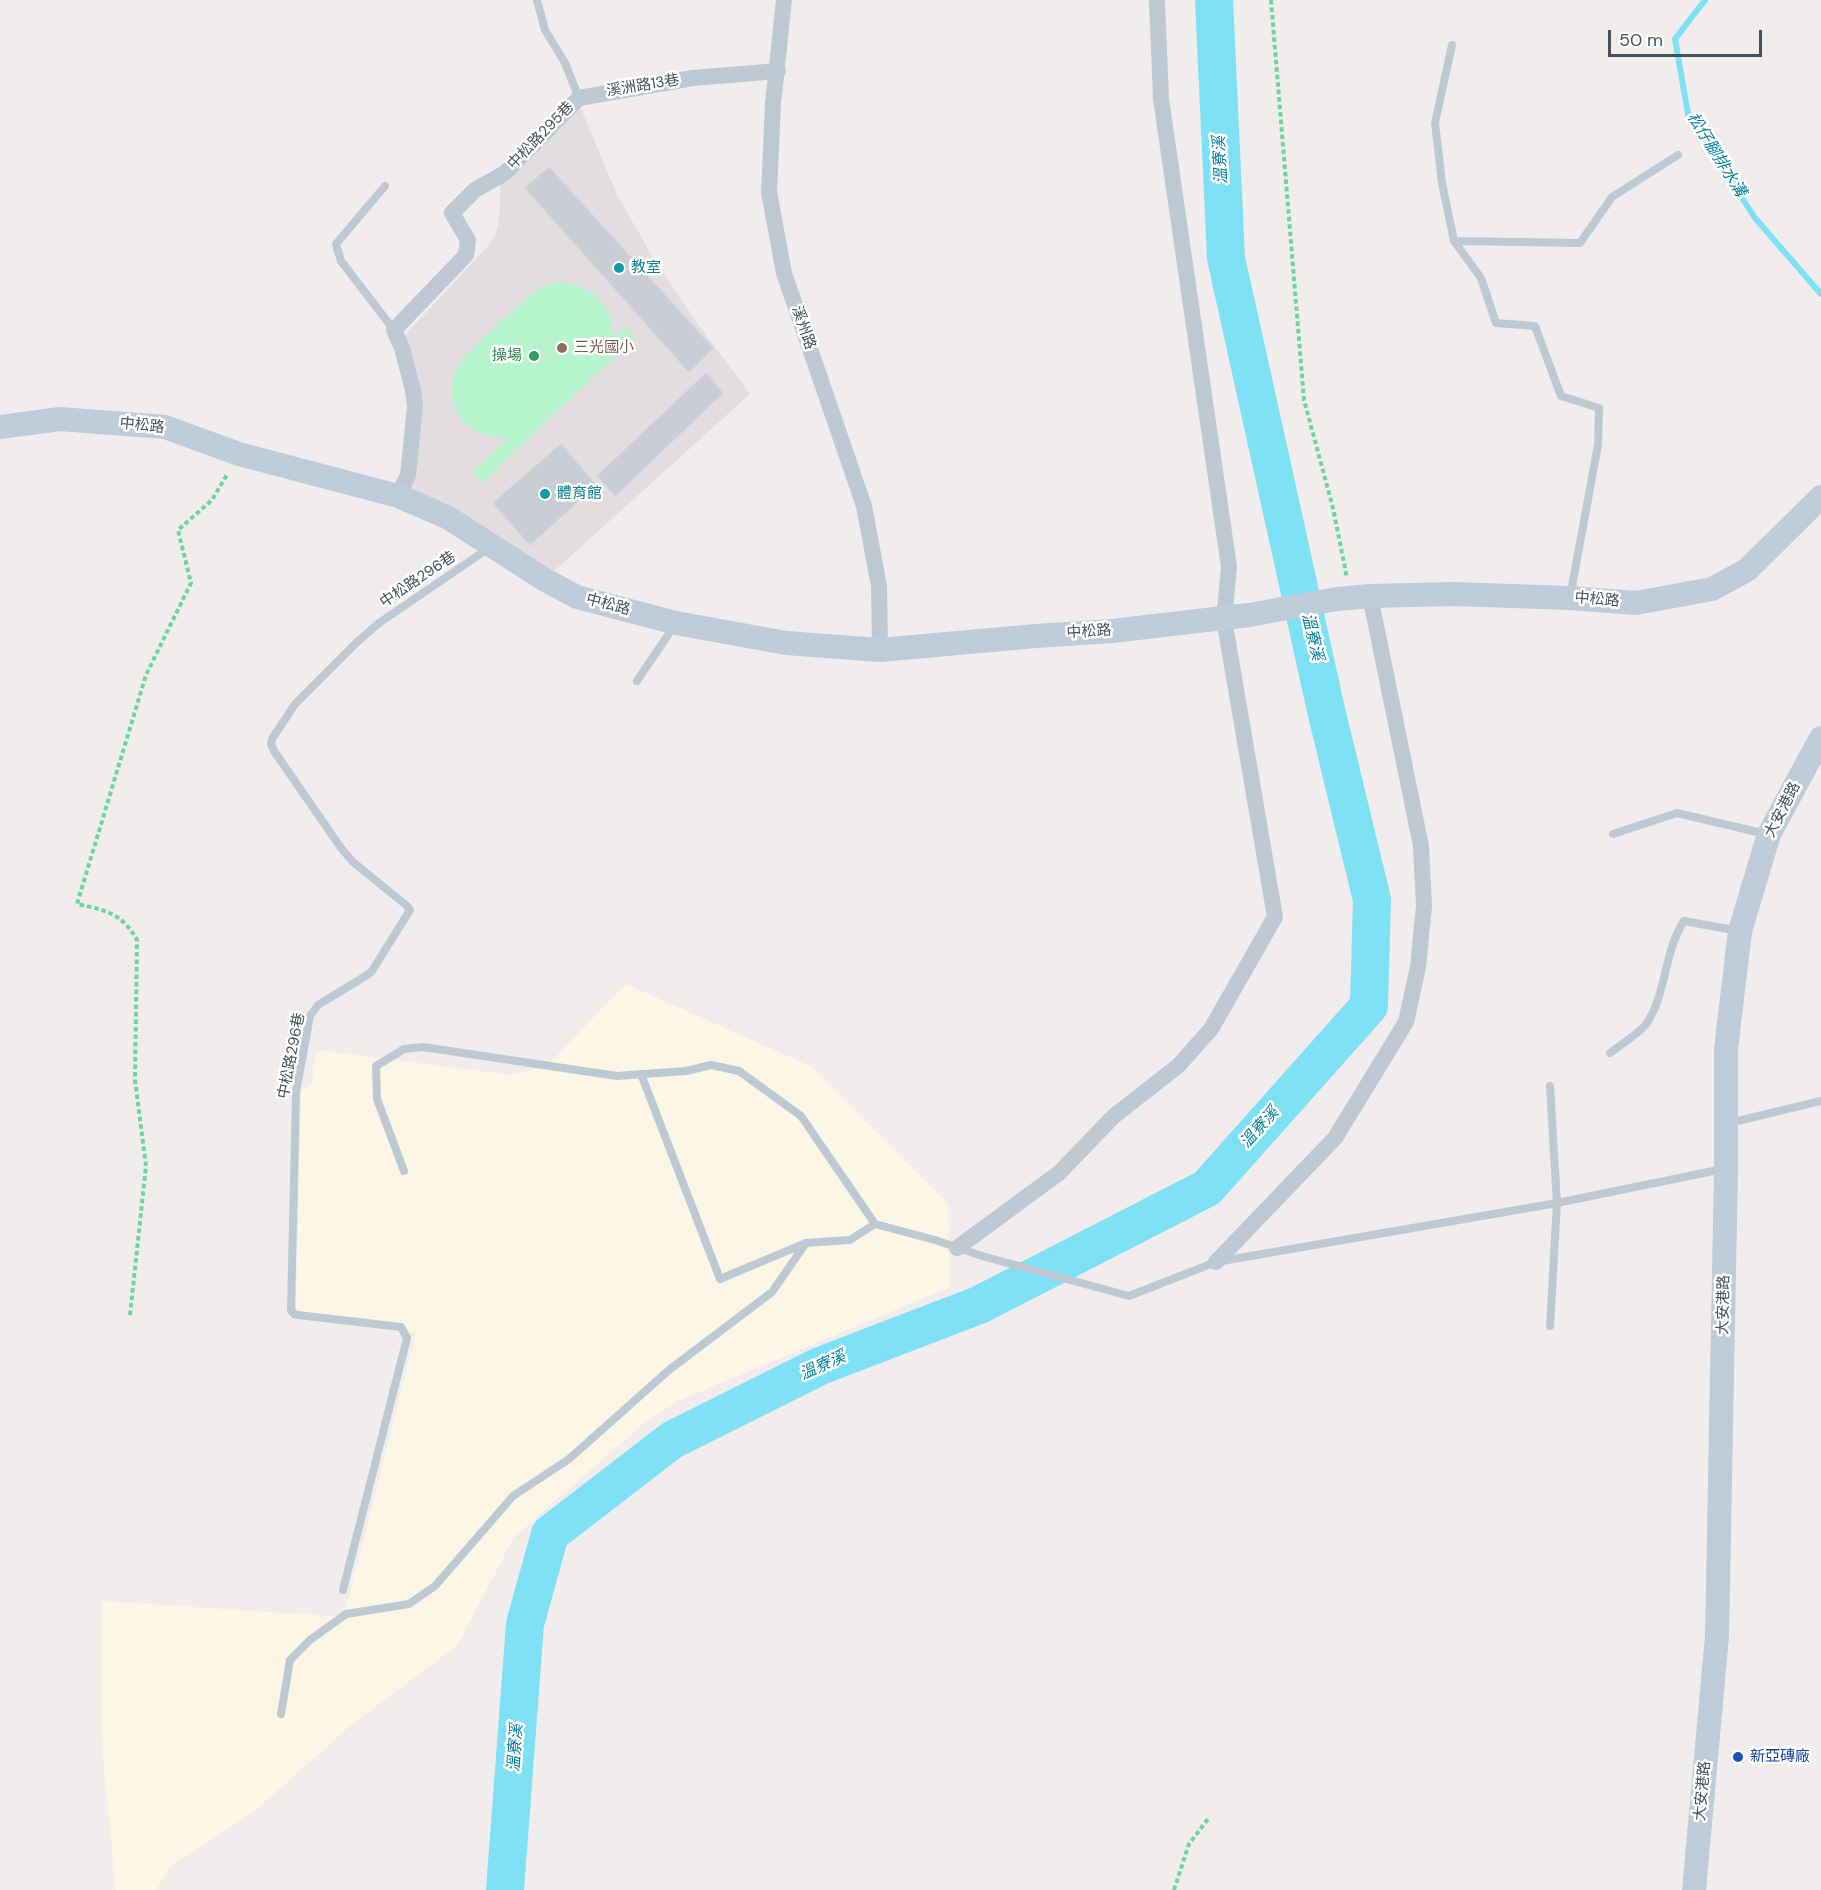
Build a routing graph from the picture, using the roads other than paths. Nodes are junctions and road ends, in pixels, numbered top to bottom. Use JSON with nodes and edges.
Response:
{"nodes":[{"id":1,"x":537,"y":0,"type":"edge"},
{"id":2,"x":784,"y":0,"type":"edge"},
{"id":3,"x":1157,"y":0,"type":"edge"},
{"id":4,"x":1452,"y":45,"type":"dead end"},
{"id":5,"x":778,"y":71,"type":"junction"},
{"id":6,"x":579,"y":98,"type":"junction"},
{"id":7,"x":1678,"y":155,"type":"dead end"},
{"id":8,"x":385,"y":186,"type":"dead end"},
{"id":9,"x":1454,"y":241,"type":"junction"},
{"id":10,"x":394,"y":330,"type":"junction"},
{"id":11,"x":0,"y":427,"type":"edge"},
{"id":12,"x":398,"y":496,"type":"junction"},
{"id":13,"x":1821,"y":497,"type":"edge"},
{"id":14,"x":492,"y":546,"type":"junction"},
{"id":15,"x":1353,"y":598,"type":"junction"},
{"id":16,"x":1570,"y":598,"type":"junction"},
{"id":17,"x":1224,"y":619,"type":"junction"},
{"id":18,"x":676,"y":623,"type":"junction"},
{"id":19,"x":880,"y":650,"type":"junction"},
{"id":20,"x":637,"y":681,"type":"dead end"},
{"id":21,"x":1821,"y":738,"type":"edge"},
{"id":22,"x":1613,"y":834,"type":"dead end"},
{"id":23,"x":1769,"y":834,"type":"junction"},
{"id":24,"x":1740,"y":931,"type":"junction"},
{"id":25,"x":1610,"y":1053,"type":"dead end"},
{"id":26,"x":641,"y":1074,"type":"junction"},
{"id":27,"x":1550,"y":1086,"type":"dead end"},
{"id":28,"x":1821,"y":1101,"type":"edge"},
{"id":29,"x":1725,"y":1124,"type":"junction"},
{"id":30,"x":1726,"y":1169,"type":"junction"},
{"id":31,"x":404,"y":1171,"type":"dead end"},
{"id":32,"x":1557,"y":1203,"type":"junction"},
{"id":33,"x":875,"y":1224,"type":"junction"},
{"id":34,"x":806,"y":1243,"type":"junction"},
{"id":35,"x":957,"y":1248,"type":"junction"},
{"id":36,"x":1216,"y":1262,"type":"junction"},
{"id":37,"x":1550,"y":1326,"type":"dead end"},
{"id":38,"x":343,"y":1590,"type":"dead end"},
{"id":39,"x":281,"y":1714,"type":"dead end"},
{"id":40,"x":1694,"y":1890,"type":"edge"}],
"edges":[{"from":1,"to":6,"type":"lane"},
{"from":2,"to":5,"type":"street","name":"溪州路"},
{"from":3,"to":17,"type":"street"},
{"from":4,"to":9,"type":"lane"},
{"from":5,"to":6,"type":"street","name":"溪洲路13巷"},
{"from":5,"to":19,"type":"street","name":"溪州路"},
{"from":6,"to":10,"type":"street","name":"中松路295巷"},
{"from":7,"to":9,"type":"lane"},
{"from":8,"to":10,"type":"lane"},
{"from":9,"to":16,"type":"lane"},
{"from":10,"to":12,"type":"street"},
{"from":11,"to":12,"type":"street","name":"中松路"},
{"from":12,"to":14,"type":"street","name":"中松路"},
{"from":13,"to":16,"type":"street","name":"中松路"},
{"from":14,"to":18,"type":"street","name":"中松路"},
{"from":14,"to":38,"type":"lane","name":"中松路296巷"},
{"from":15,"to":16,"type":"street","name":"中松路"},
{"from":15,"to":17,"type":"street","name":"中松路"},
{"from":15,"to":36,"type":"street"},
{"from":17,"to":19,"type":"street","name":"中松路"},
{"from":17,"to":35,"type":"street"},
{"from":18,"to":19,"type":"street","name":"中松路"},
{"from":18,"to":20,"type":"lane"},
{"from":21,"to":23,"type":"street","name":"大安港路"},
{"from":22,"to":23,"type":"lane"},
{"from":23,"to":24,"type":"street","name":"大安港路"},
{"from":24,"to":25,"type":"lane"},
{"from":24,"to":29,"type":"street","name":"大安港路"},
{"from":26,"to":31,"type":"lane"},
{"from":26,"to":33,"type":"lane"},
{"from":26,"to":34,"type":"lane"},
{"from":27,"to":32,"type":"lane"},
{"from":28,"to":29,"type":"lane"},
{"from":29,"to":30,"type":"street","name":"大安港路"},
{"from":30,"to":32,"type":"lane"},
{"from":30,"to":40,"type":"street","name":"大安港路"},
{"from":32,"to":36,"type":"lane"},
{"from":32,"to":37,"type":"lane"},
{"from":33,"to":34,"type":"lane"},
{"from":33,"to":35,"type":"lane"},
{"from":34,"to":39,"type":"lane"},
{"from":35,"to":36,"type":"lane"}]}
